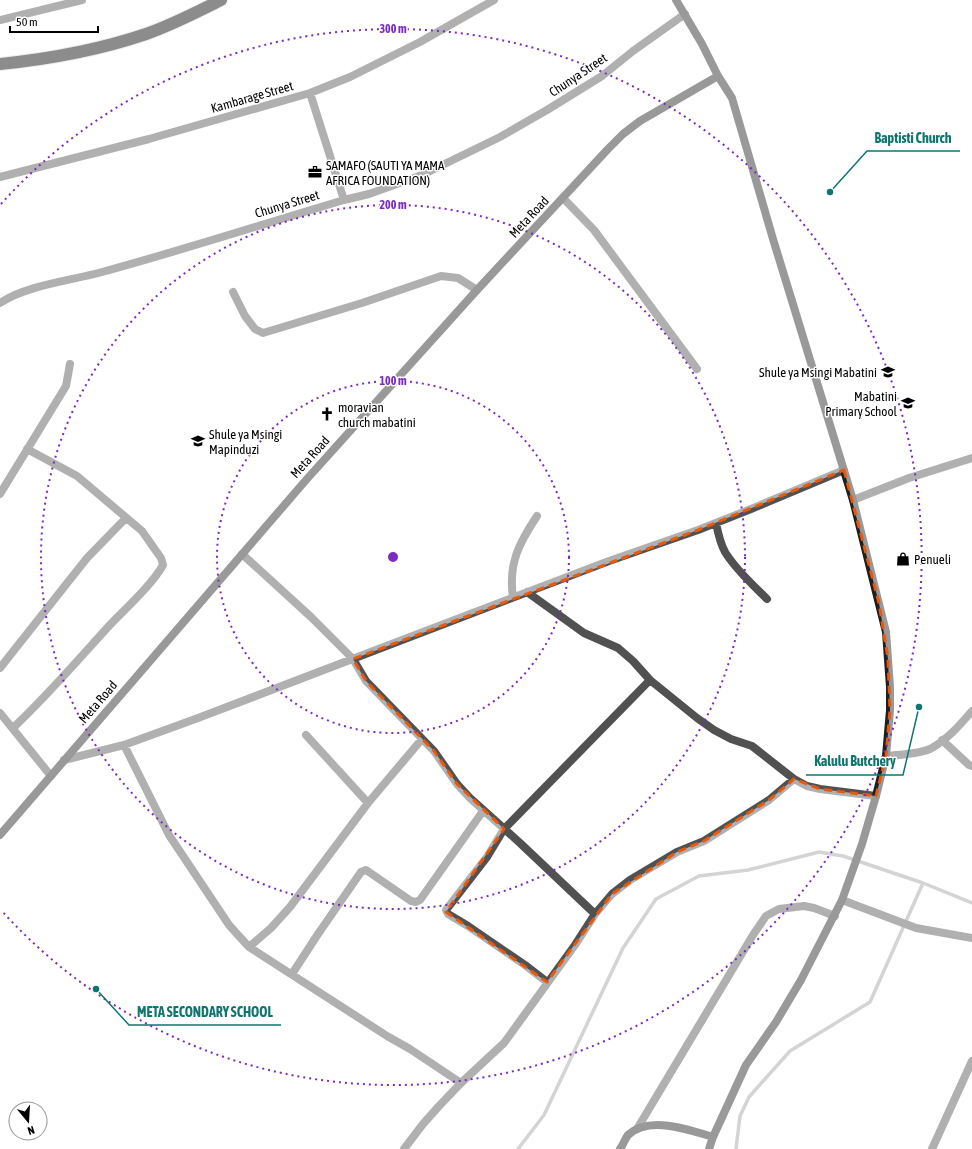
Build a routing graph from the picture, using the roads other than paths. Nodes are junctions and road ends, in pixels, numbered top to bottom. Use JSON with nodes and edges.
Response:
{"nodes":[{"id":1,"x":82,"y":0,"type":"edge"},
{"id":2,"x":221,"y":0,"type":"edge"},
{"id":3,"x":494,"y":0,"type":"edge"},
{"id":4,"x":676,"y":0,"type":"edge"},
{"id":5,"x":685,"y":14,"type":"junction"},
{"id":6,"x":0,"y":20,"type":"edge"},
{"id":7,"x":0,"y":64,"type":"edge"},
{"id":8,"x":718,"y":76,"type":"junction"},
{"id":9,"x":310,"y":93,"type":"junction"},
{"id":10,"x":0,"y":177,"type":"edge"},
{"id":11,"x":563,"y":198,"type":"junction"},
{"id":12,"x":344,"y":200,"type":"junction"},
{"id":13,"x":477,"y":290,"type":"junction"},
{"id":14,"x":233,"y":292,"type":"dead end"},
{"id":15,"x":0,"y":303,"type":"edge"},
{"id":16,"x":70,"y":364,"type":"dead end"},
{"id":17,"x":697,"y":369,"type":"dead end"},
{"id":18,"x":27,"y":449,"type":"junction"},
{"id":19,"x":972,"y":458,"type":"edge"},
{"id":20,"x":844,"y":470,"type":"junction"},
{"id":21,"x":0,"y":494,"type":"edge"},
{"id":22,"x":853,"y":500,"type":"junction"},
{"id":23,"x":537,"y":516,"type":"dead end"},
{"id":24,"x":126,"y":518,"type":"junction"},
{"id":25,"x":716,"y":523,"type":"junction"},
{"id":26,"x":242,"y":554,"type":"junction"},
{"id":27,"x":527,"y":592,"type":"junction"},
{"id":28,"x":513,"y":597,"type":"junction"},
{"id":29,"x":767,"y":600,"type":"dead end"},
{"id":30,"x":353,"y":659,"type":"junction"},
{"id":31,"x":0,"y":668,"type":"edge"},
{"id":32,"x":650,"y":680,"type":"junction"},
{"id":33,"x":972,"y":711,"type":"edge"},
{"id":34,"x":0,"y":713,"type":"edge"},
{"id":35,"x":13,"y":728,"type":"junction"},
{"id":36,"x":306,"y":735,"type":"dead end"},
{"id":37,"x":422,"y":739,"type":"junction"},
{"id":38,"x":942,"y":740,"type":"junction"},
{"id":39,"x":124,"y":745,"type":"junction"},
{"id":40,"x":886,"y":756,"type":"junction"},
{"id":41,"x":64,"y":760,"type":"junction"},
{"id":42,"x":972,"y":766,"type":"edge"},
{"id":43,"x":51,"y":776,"type":"junction"},
{"id":44,"x":794,"y":779,"type":"junction"},
{"id":45,"x":876,"y":796,"type":"junction"},
{"id":46,"x":368,"y":803,"type":"junction"},
{"id":47,"x":483,"y":811,"type":"junction"},
{"id":48,"x":504,"y":829,"type":"junction"},
{"id":49,"x":0,"y":835,"type":"edge"},
{"id":50,"x":842,"y":900,"type":"junction"},
{"id":51,"x":595,"y":914,"type":"junction"},
{"id":52,"x":835,"y":916,"type":"junction"},
{"id":53,"x":972,"y":938,"type":"edge"},
{"id":54,"x":249,"y":947,"type":"junction"},
{"id":55,"x":292,"y":974,"type":"junction"},
{"id":56,"x":547,"y":982,"type":"junction"},
{"id":57,"x":972,"y":1061,"type":"edge"},
{"id":58,"x":461,"y":1083,"type":"junction"},
{"id":59,"x":637,"y":1129,"type":"junction"},
{"id":60,"x":713,"y":1136,"type":"junction"},
{"id":61,"x":404,"y":1149,"type":"edge"},
{"id":62,"x":620,"y":1149,"type":"edge"},
{"id":63,"x":709,"y":1149,"type":"edge"},
{"id":64,"x":932,"y":1149,"type":"edge"}],
"edges":[{"from":1,"to":6,"type":"street"},
{"from":2,"to":7,"type":"highway"},
{"from":3,"to":9,"type":"street","name":"Kambarage Street"},
{"from":4,"to":5,"type":"main road"},
{"from":5,"to":8,"type":"main road"},
{"from":5,"to":12,"type":"street","name":"Chunya Street"},
{"from":8,"to":11,"type":"main road","name":"Meta Road"},
{"from":8,"to":20,"type":"main road"},
{"from":9,"to":10,"type":"street","name":"Kambarage Street"},
{"from":9,"to":12,"type":"street"},
{"from":11,"to":13,"type":"main road","name":"Meta Road"},
{"from":11,"to":17,"type":"street"},
{"from":12,"to":15,"type":"street","name":"Chunya Street"},
{"from":13,"to":14,"type":"street"},
{"from":13,"to":26,"type":"main road","name":"Meta Road"},
{"from":16,"to":18,"type":"street"},
{"from":18,"to":21,"type":"street"},
{"from":18,"to":24,"type":"street"},
{"from":19,"to":22,"type":"street"},
{"from":20,"to":22,"type":"main road"},
{"from":20,"to":25,"type":"street"},
{"from":22,"to":40,"type":"main road"},
{"from":23,"to":28,"type":"street"},
{"from":24,"to":31,"type":"street"},
{"from":24,"to":35,"type":"street"},
{"from":25,"to":27,"type":"street"},
{"from":25,"to":29,"type":"street"},
{"from":26,"to":30,"type":"street"},
{"from":26,"to":41,"type":"main road","name":"Meta Road"},
{"from":27,"to":28,"type":"street"},
{"from":27,"to":32,"type":"street"},
{"from":28,"to":30,"type":"street"},
{"from":30,"to":37,"type":"street"},
{"from":30,"to":39,"type":"street"},
{"from":32,"to":44,"type":"street"},
{"from":32,"to":48,"type":"street"},
{"from":33,"to":38,"type":"street"},
{"from":34,"to":35,"type":"street"},
{"from":35,"to":43,"type":"street"},
{"from":36,"to":46,"type":"street"},
{"from":37,"to":46,"type":"street"},
{"from":37,"to":47,"type":"street"},
{"from":38,"to":40,"type":"street"},
{"from":38,"to":42,"type":"street"},
{"from":39,"to":41,"type":"street"},
{"from":39,"to":54,"type":"street"},
{"from":40,"to":45,"type":"main road"},
{"from":41,"to":43,"type":"main road","name":"Meta Road"},
{"from":43,"to":49,"type":"main road","name":"Meta Road"},
{"from":44,"to":45,"type":"street"},
{"from":44,"to":51,"type":"street"},
{"from":45,"to":50,"type":"main road"},
{"from":46,"to":54,"type":"street"},
{"from":47,"to":48,"type":"street"},
{"from":47,"to":55,"type":"street"},
{"from":48,"to":51,"type":"street"},
{"from":48,"to":56,"type":"street"},
{"from":50,"to":52,"type":"main road"},
{"from":50,"to":53,"type":"street"},
{"from":51,"to":56,"type":"street"},
{"from":52,"to":59,"type":"street"},
{"from":52,"to":60,"type":"main road"},
{"from":54,"to":55,"type":"street"},
{"from":55,"to":58,"type":"street"},
{"from":56,"to":58,"type":"street"},
{"from":57,"to":64,"type":"street"},
{"from":58,"to":61,"type":"street"},
{"from":59,"to":60,"type":"main road"},
{"from":59,"to":62,"type":"main road"},
{"from":60,"to":63,"type":"main road"}]}
